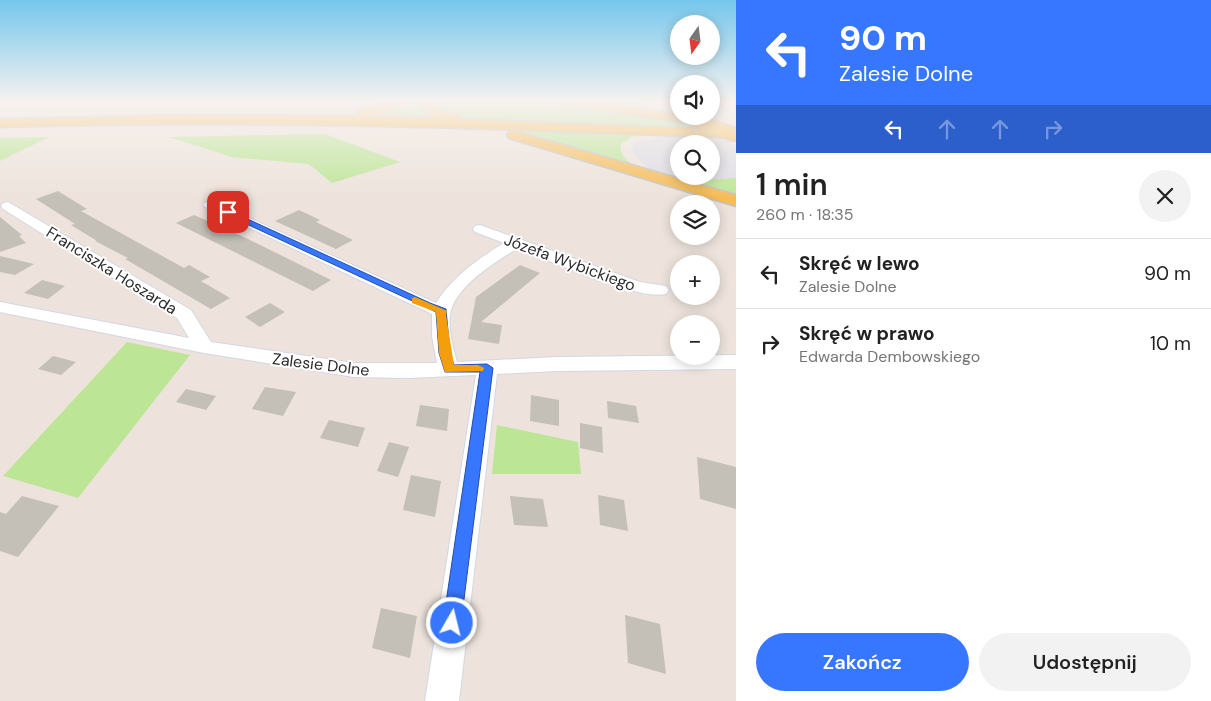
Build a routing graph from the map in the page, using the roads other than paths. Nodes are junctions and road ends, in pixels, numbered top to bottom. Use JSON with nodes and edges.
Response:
{"nodes":[{"id":1,"x":505,"y":133,"type":"edge"},
{"id":2,"x":667,"y":133,"type":"edge"},
{"id":3,"x":736,"y":200,"type":"edge"},
{"id":4,"x":210,"y":204,"type":"dead end"},
{"id":5,"x":8,"y":206,"type":"dead end"},
{"id":6,"x":480,"y":229,"type":"dead end"},
{"id":7,"x":516,"y":242,"type":"junction"},
{"id":8,"x":660,"y":290,"type":"dead end"},
{"id":9,"x":0,"y":306,"type":"edge"},
{"id":10,"x":442,"y":311,"type":"junction"},
{"id":11,"x":204,"y":347,"type":"junction"},
{"id":12,"x":736,"y":362,"type":"edge"},
{"id":13,"x":487,"y":368,"type":"junction"},
{"id":14,"x":449,"y":370,"type":"junction"},
{"id":15,"x":442,"y":701,"type":"edge"}],
"edges":[{"from":1,"to":3,"type":"main road"},
{"from":2,"to":3,"type":"main road"},
{"from":4,"to":10,"type":"street"},
{"from":5,"to":11,"type":"street","name":"Franciszka Hoszarda"},
{"from":6,"to":7,"type":"street","name":"Józefa Wybickiego"},
{"from":7,"to":8,"type":"street","name":"Józefa Wybickiego"},
{"from":7,"to":10,"type":"street"},
{"from":9,"to":11,"type":"street","name":"Zalesie Dolne"},
{"from":10,"to":14,"type":"street"},
{"from":11,"to":14,"type":"street","name":"Zalesie Dolne"},
{"from":12,"to":13,"type":"street","name":"Zalesie Dolne"},
{"from":13,"to":14,"type":"street","name":"Zalesie Dolne"},
{"from":13,"to":15,"type":"street"}]}
